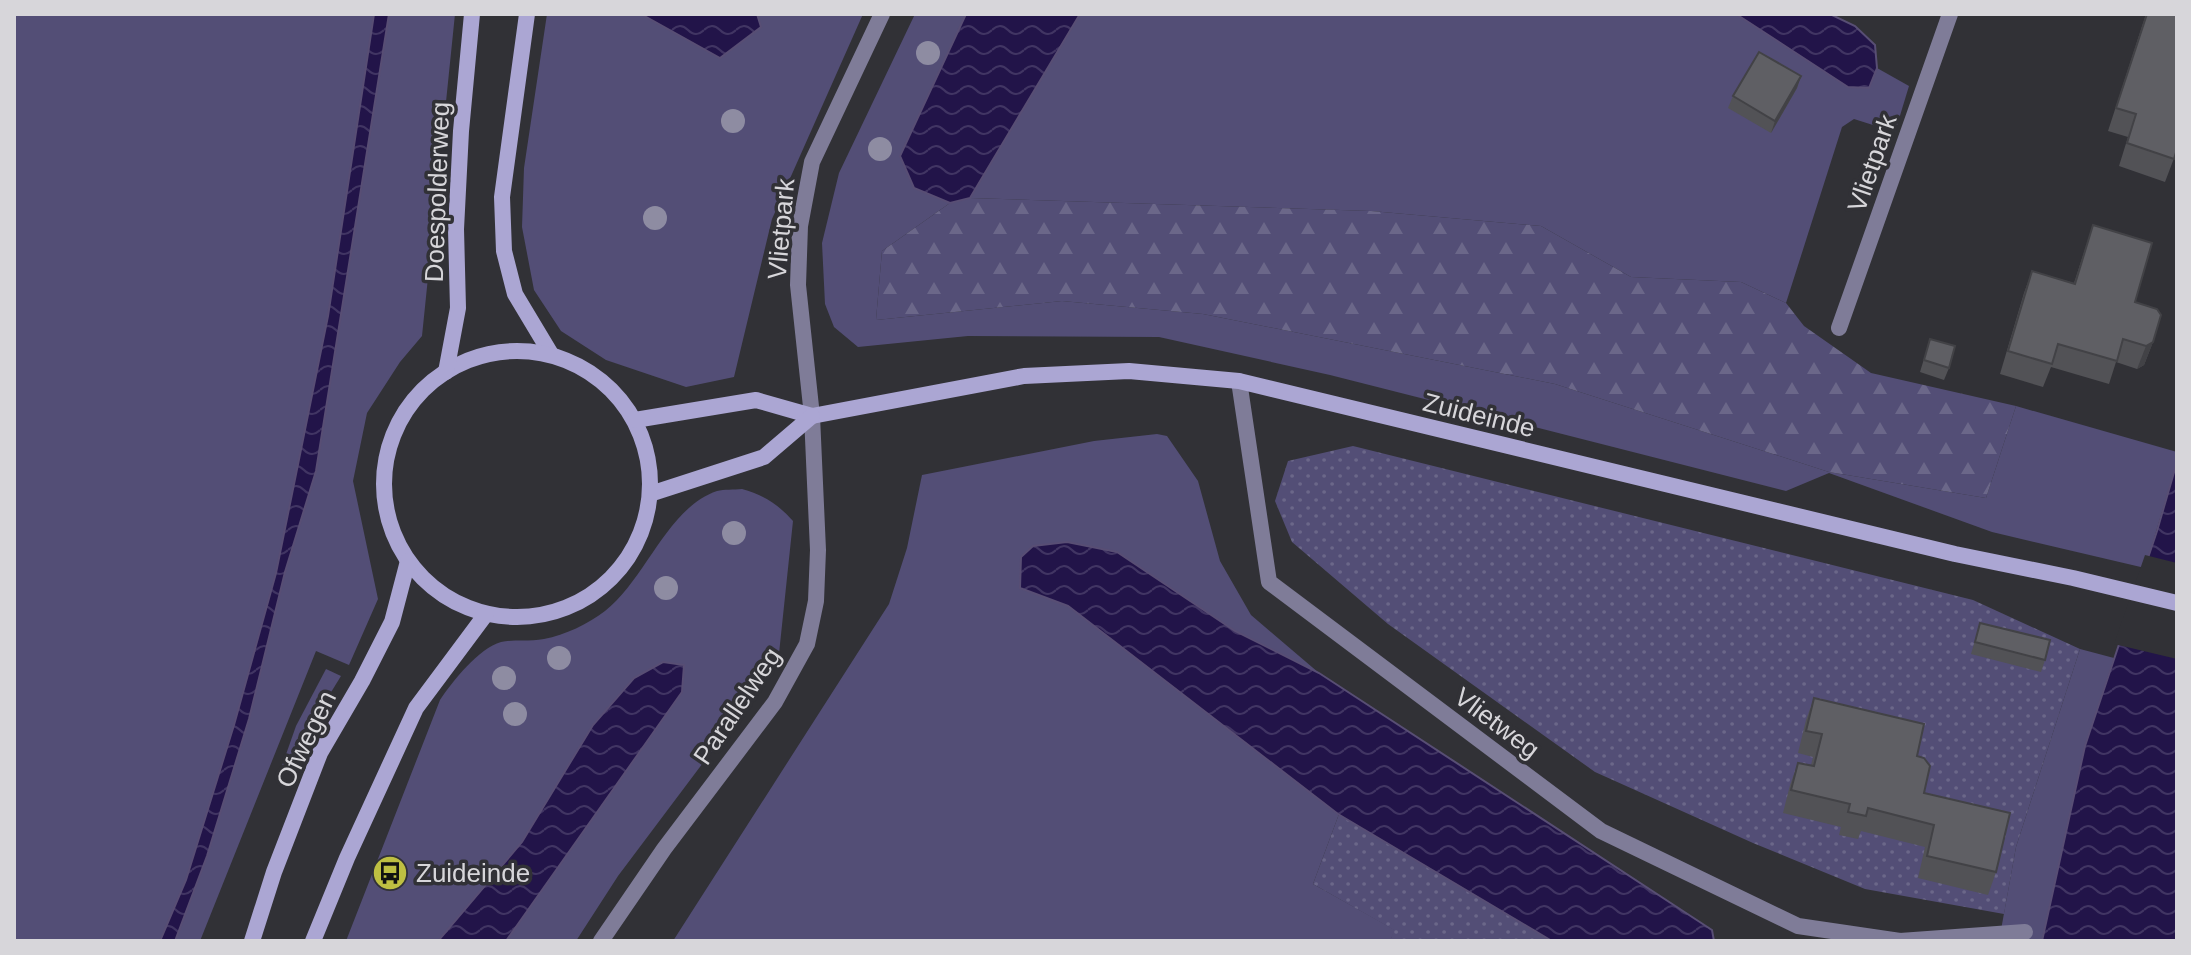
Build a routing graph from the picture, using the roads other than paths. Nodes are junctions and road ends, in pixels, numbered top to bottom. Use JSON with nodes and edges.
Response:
{"nodes":[{"id":1,"x":472,"y":14,"type":"edge"},
{"id":2,"x":527,"y":14,"type":"edge"},
{"id":3,"x":882,"y":14,"type":"edge"},
{"id":4,"x":1950,"y":14,"type":"edge"},
{"id":5,"x":1839,"y":328,"type":"dead end"},
{"id":6,"x":551,"y":354,"type":"junction"},
{"id":7,"x":446,"y":372,"type":"junction"},
{"id":8,"x":1239,"y":381,"type":"junction"},
{"id":9,"x":812,"y":416,"type":"junction"},
{"id":10,"x":635,"y":420,"type":"junction"},
{"id":11,"x":650,"y":494,"type":"junction"},
{"id":12,"x":408,"y":561,"type":"junction"},
{"id":13,"x":2177,"y":603,"type":"edge"},
{"id":14,"x":486,"y":614,"type":"junction"},
{"id":15,"x":2025,"y":932,"type":"dead end"},
{"id":16,"x":252,"y":941,"type":"edge"},
{"id":17,"x":313,"y":941,"type":"edge"},
{"id":18,"x":601,"y":941,"type":"edge"},
{"id":19,"x":1900,"y":941,"type":"edge"}],
"edges":[{"from":1,"to":7,"type":"main road","name":"Doespolderweg"},
{"from":2,"to":6,"type":"main road"},
{"from":3,"to":9,"type":"street","name":"Vlietpark"},
{"from":4,"to":5,"type":"street","name":"Vlietpark"},
{"from":6,"to":7,"type":"main road"},
{"from":6,"to":10,"type":"main road"},
{"from":7,"to":12,"type":"main road"},
{"from":8,"to":9,"type":"main road","name":"Zuideinde"},
{"from":8,"to":13,"type":"main road","name":"Zuideinde"},
{"from":8,"to":19,"type":"street","name":"Vlietweg"},
{"from":9,"to":10,"type":"main road","name":"Zuideinde"},
{"from":9,"to":11,"type":"main road","name":"Zuideinde"},
{"from":9,"to":18,"type":"street","name":"Parallelweg"},
{"from":10,"to":11,"type":"main road"},
{"from":11,"to":14,"type":"main road"},
{"from":12,"to":14,"type":"main road"},
{"from":12,"to":16,"type":"main road","name":"Ofwegen"},
{"from":14,"to":17,"type":"main road"},
{"from":15,"to":19,"type":"street","name":"Vlietweg"}]}
